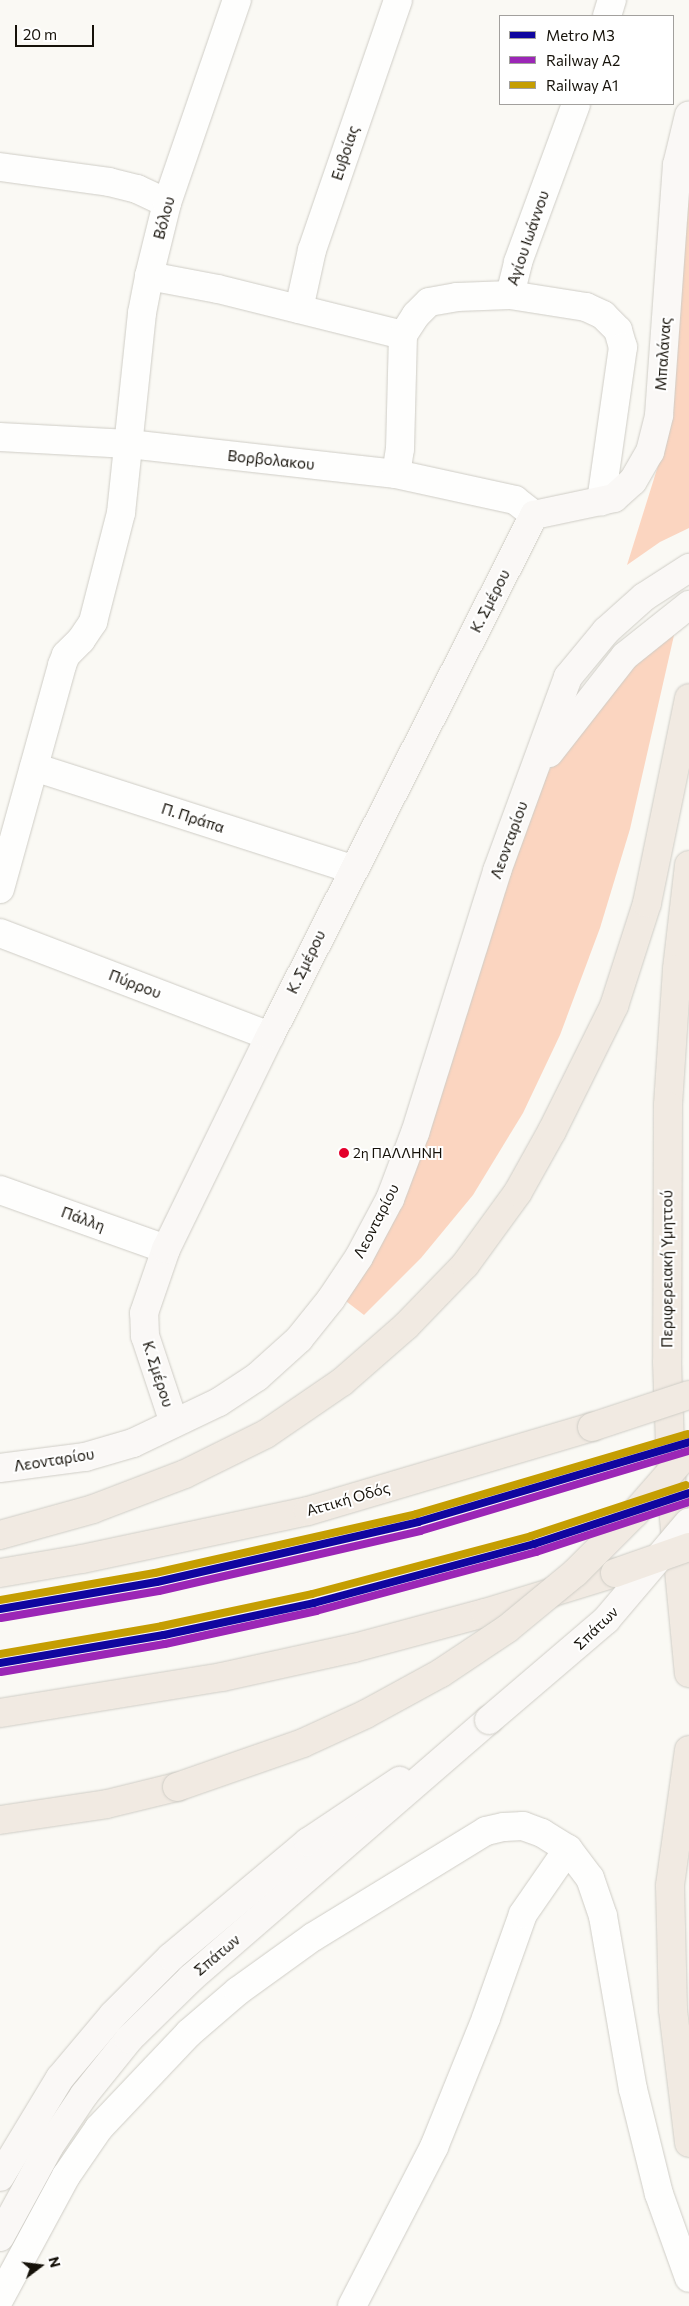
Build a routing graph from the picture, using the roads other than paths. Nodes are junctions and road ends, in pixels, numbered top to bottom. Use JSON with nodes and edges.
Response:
{"nodes":[{"id":1,"x":237,"y":0,"type":"edge"},
{"id":2,"x":398,"y":0,"type":"edge"},
{"id":3,"x":612,"y":0,"type":"edge"},
{"id":4,"x":607,"y":15,"type":"edge"},
{"id":5,"x":576,"y":105,"type":"edge"},
{"id":6,"x":689,"y":115,"type":"edge"},
{"id":7,"x":0,"y":167,"type":"edge"},
{"id":8,"x":167,"y":203,"type":"junction"},
{"id":9,"x":149,"y":276,"type":"junction"},
{"id":10,"x":510,"y":295,"type":"junction"},
{"id":11,"x":298,"y":309,"type":"junction"},
{"id":12,"x":403,"y":335,"type":"junction"},
{"id":13,"x":0,"y":437,"type":"edge"},
{"id":14,"x":129,"y":444,"type":"junction"},
{"id":15,"x":396,"y":474,"type":"junction"},
{"id":16,"x":601,"y":501,"type":"junction"},
{"id":17,"x":534,"y":515,"type":"junction"},
{"id":18,"x":689,"y":568,"type":"edge"},
{"id":19,"x":689,"y":605,"type":"edge"},
{"id":20,"x":689,"y":698,"type":"edge"},
{"id":21,"x":34,"y":767,"type":"junction"},
{"id":22,"x":533,"y":774,"type":"junction"},
{"id":23,"x":689,"y":865,"type":"edge"},
{"id":24,"x":352,"y":869,"type":"junction"},
{"id":25,"x":0,"y":889,"type":"edge"},
{"id":26,"x":0,"y":933,"type":"edge"},
{"id":27,"x":270,"y":1036,"type":"junction"},
{"id":28,"x":0,"y":1190,"type":"edge"},
{"id":29,"x":166,"y":1249,"type":"junction"},
{"id":30,"x":689,"y":1395,"type":"edge"},
{"id":31,"x":174,"y":1423,"type":"junction"},
{"id":32,"x":689,"y":1451,"type":"edge"},
{"id":33,"x":0,"y":1468,"type":"edge"},
{"id":34,"x":689,"y":1522,"type":"edge"},
{"id":35,"x":0,"y":1535,"type":"edge"},
{"id":36,"x":689,"y":1548,"type":"edge"},
{"id":37,"x":0,"y":1572,"type":"edge"},
{"id":38,"x":689,"y":1673,"type":"edge"},
{"id":39,"x":0,"y":1713,"type":"edge"},
{"id":40,"x":489,"y":1720,"type":"junction"},
{"id":41,"x":689,"y":1750,"type":"edge"},
{"id":42,"x":0,"y":1820,"type":"edge"},
{"id":43,"x":568,"y":1849,"type":"junction"},
{"id":44,"x":689,"y":2143,"type":"edge"},
{"id":45,"x":0,"y":2177,"type":"edge"},
{"id":46,"x":0,"y":2238,"type":"edge"},
{"id":47,"x":689,"y":2278,"type":"edge"},
{"id":48,"x":0,"y":2298,"type":"edge"},
{"id":49,"x":352,"y":2306,"type":"edge"}],
"edges":[{"from":1,"to":8,"type":"street","name":"Βόλου"},
{"from":2,"to":11,"type":"street","name":"Ευβοίας"},
{"from":3,"to":4,"type":"street"},
{"from":5,"to":10,"type":"street","name":"Αγίου Ιωάννου"},
{"from":6,"to":16,"type":"street","name":"Μπαλάνας"},
{"from":7,"to":8,"type":"street"},
{"from":8,"to":9,"type":"street","name":"Βόλου"},
{"from":9,"to":11,"type":"street"},
{"from":9,"to":14,"type":"street","name":"Βόλου"},
{"from":10,"to":12,"type":"street","name":"Αγίου Ιωάννου"},
{"from":10,"to":16,"type":"street"},
{"from":11,"to":12,"type":"street"},
{"from":12,"to":15,"type":"street"},
{"from":13,"to":14,"type":"street","name":"Βορβολακου"},
{"from":14,"to":15,"type":"street","name":"Βορβολακου"},
{"from":14,"to":21,"type":"street","name":"Βόλου"},
{"from":15,"to":17,"type":"street","name":"Βορβολακου"},
{"from":16,"to":17,"type":"street","name":"Μπαλάνας"},
{"from":17,"to":24,"type":"street","name":"Κ. Σμέρου"},
{"from":18,"to":22,"type":"street","name":"Λεονταρίου"},
{"from":19,"to":22,"type":"street","name":"Λεονταρίου"},
{"from":20,"to":35,"type":"highway"},
{"from":21,"to":24,"type":"street","name":"Π. Πράπα"},
{"from":21,"to":25,"type":"street","name":"Βόλου"},
{"from":22,"to":31,"type":"street","name":"Λεονταρίου"},
{"from":23,"to":38,"type":"highway","name":"Περιφερειακή Υμηττού"},
{"from":24,"to":27,"type":"street","name":"Κ. Σμέρου"},
{"from":26,"to":27,"type":"street","name":"Πύρρου"},
{"from":27,"to":29,"type":"street","name":"Κ. Σμέρου"},
{"from":28,"to":29,"type":"street","name":"Πάλλη"},
{"from":29,"to":31,"type":"street","name":"Κ. Σμέρου"},
{"from":30,"to":37,"type":"highway","name":"Αττική Οδός","bridge":true},
{"from":31,"to":33,"type":"street","name":"Λεονταρίου"},
{"from":32,"to":42,"type":"highway","bridge":true},
{"from":34,"to":40,"type":"street","name":"Σπάτων","bridge":true},
{"from":36,"to":39,"type":"highway","bridge":true},
{"from":40,"to":45,"type":"street","name":"Σπάτων"},
{"from":40,"to":46,"type":"street","name":"Σπάτων"},
{"from":41,"to":44,"type":"highway"},
{"from":43,"to":47,"type":"street"},
{"from":43,"to":48,"type":"street"},
{"from":43,"to":49,"type":"street"}]}
